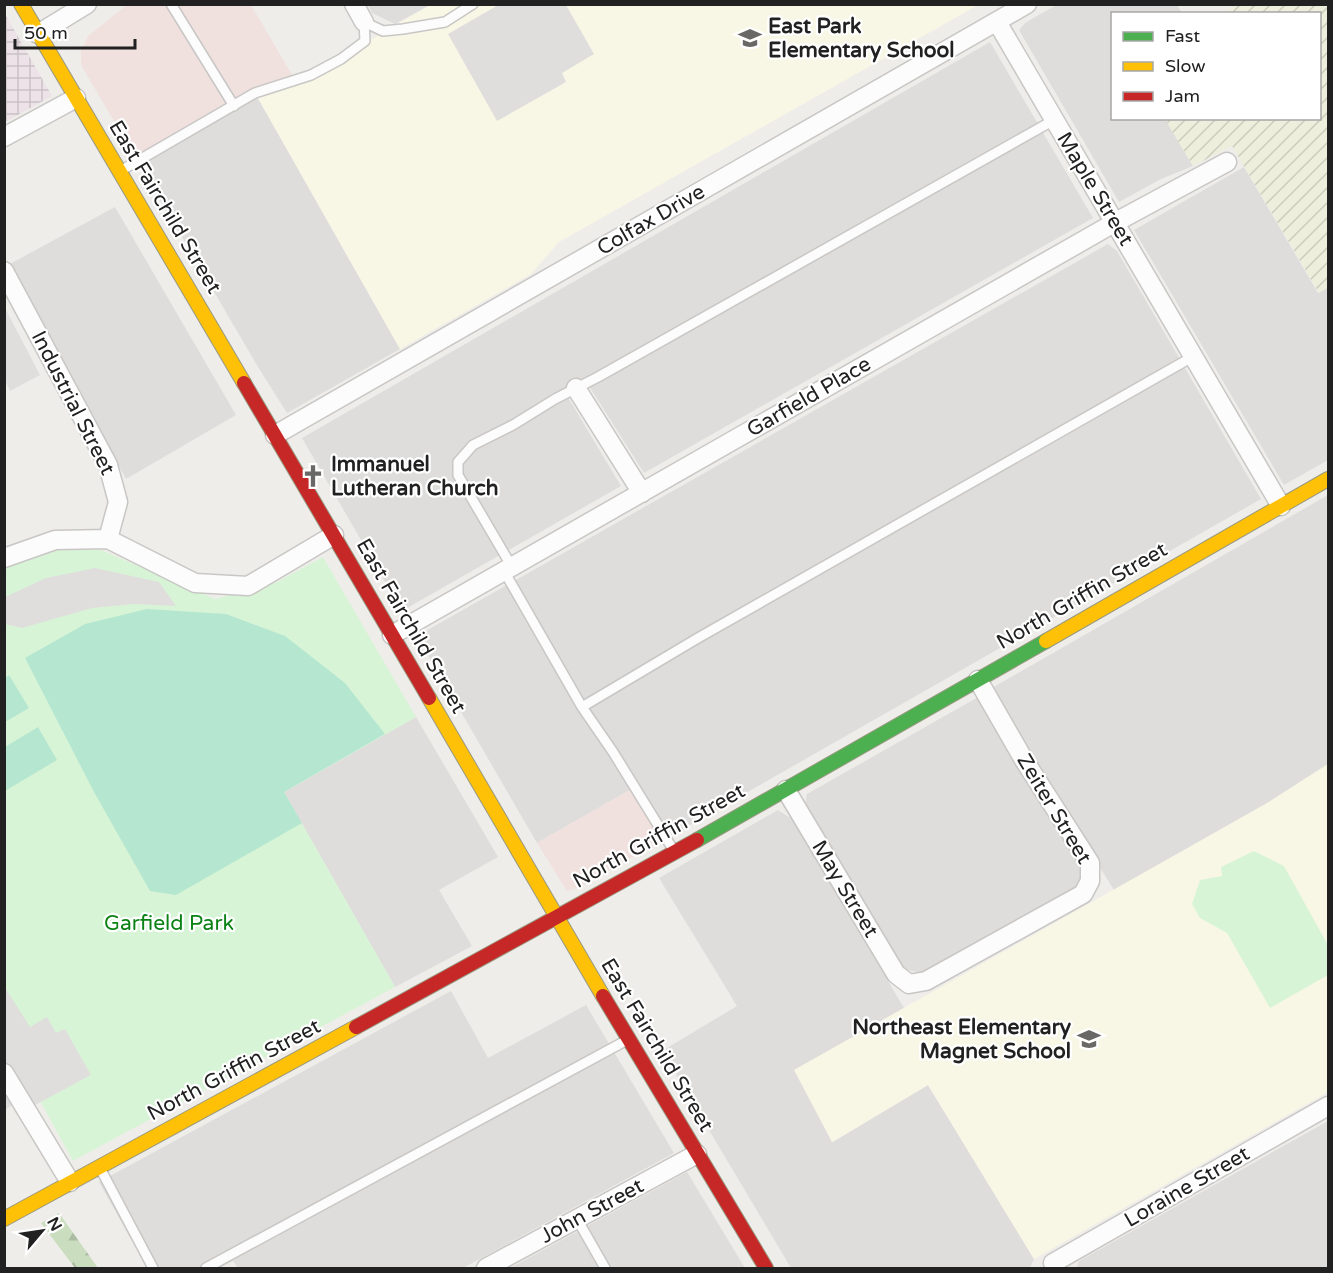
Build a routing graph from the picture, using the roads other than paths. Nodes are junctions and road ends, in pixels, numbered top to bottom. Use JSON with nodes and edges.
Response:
{"nodes":[{"id":1,"x":21,"y":4,"type":"edge"},
{"id":2,"x":87,"y":4,"type":"edge"},
{"id":3,"x":171,"y":4,"type":"edge"},
{"id":4,"x":354,"y":4,"type":"edge"},
{"id":5,"x":473,"y":4,"type":"edge"},
{"id":6,"x":1027,"y":4,"type":"edge"},
{"id":7,"x":364,"y":22,"type":"junction"},
{"id":8,"x":997,"y":22,"type":"junction"},
{"id":9,"x":38,"y":34,"type":"junction"},
{"id":10,"x":76,"y":98,"type":"junction"},
{"id":11,"x":234,"y":106,"type":"junction"},
{"id":12,"x":1054,"y":120,"type":"junction"},
{"id":13,"x":4,"y":137,"type":"edge"},
{"id":14,"x":1227,"y":162,"type":"dead end"},
{"id":15,"x":119,"y":172,"type":"junction"},
{"id":16,"x":1114,"y":223,"type":"junction"},
{"id":17,"x":4,"y":272,"type":"edge"},
{"id":18,"x":1195,"y":356,"type":"junction"},
{"id":19,"x":576,"y":388,"type":"junction"},
{"id":20,"x":275,"y":435,"type":"junction"},
{"id":21,"x":1329,"y":478,"type":"edge"},
{"id":22,"x":642,"y":493,"type":"junction"},
{"id":23,"x":1281,"y":506,"type":"junction"},
{"id":24,"x":333,"y":535,"type":"junction"},
{"id":25,"x":108,"y":539,"type":"junction"},
{"id":26,"x":4,"y":558,"type":"edge"},
{"id":27,"x":508,"y":569,"type":"junction"},
{"id":28,"x":392,"y":634,"type":"junction"},
{"id":29,"x":978,"y":680,"type":"junction"},
{"id":30,"x":582,"y":707,"type":"junction"},
{"id":31,"x":786,"y":789,"type":"junction"},
{"id":32,"x":674,"y":852,"type":"junction"},
{"id":33,"x":557,"y":918,"type":"junction"},
{"id":34,"x":909,"y":984,"type":"joint"},
{"id":35,"x":629,"y":1039,"type":"junction"},
{"id":36,"x":4,"y":1073,"type":"edge"},
{"id":37,"x":1329,"y":1106,"type":"edge"},
{"id":38,"x":697,"y":1154,"type":"junction"},
{"id":39,"x":99,"y":1166,"type":"junction"},
{"id":40,"x":70,"y":1182,"type":"junction"},
{"id":41,"x":4,"y":1219,"type":"edge"},
{"id":42,"x":577,"y":1219,"type":"junction"},
{"id":43,"x":1052,"y":1267,"type":"edge"},
{"id":44,"x":153,"y":1269,"type":"edge"},
{"id":45,"x":206,"y":1269,"type":"edge"},
{"id":46,"x":486,"y":1269,"type":"edge"},
{"id":47,"x":605,"y":1269,"type":"edge"},
{"id":48,"x":766,"y":1269,"type":"edge"}],
"edges":[{"from":1,"to":9,"type":"street","name":"East Fairchild Street"},
{"from":2,"to":9,"type":"street"},
{"from":3,"to":11,"type":"lane"},
{"from":4,"to":7,"type":"street"},
{"from":5,"to":7,"type":"lane"},
{"from":6,"to":8,"type":"street","name":"Colfax Drive"},
{"from":7,"to":11,"type":"lane"},
{"from":8,"to":12,"type":"street","name":"Maple Street"},
{"from":8,"to":20,"type":"street","name":"Colfax Drive"},
{"from":9,"to":10,"type":"street","name":"East Fairchild Street"},
{"from":10,"to":13,"type":"street"},
{"from":10,"to":15,"type":"street","name":"East Fairchild Street"},
{"from":11,"to":15,"type":"lane"},
{"from":12,"to":16,"type":"street","name":"Maple Street"},
{"from":12,"to":19,"type":"lane"},
{"from":14,"to":16,"type":"street","name":"Garfield Place"},
{"from":15,"to":20,"type":"street","name":"East Fairchild Street"},
{"from":16,"to":18,"type":"street","name":"Maple Street"},
{"from":16,"to":22,"type":"street","name":"Garfield Place"},
{"from":17,"to":25,"type":"street","name":"Industrial Street"},
{"from":18,"to":23,"type":"street","name":"Maple Street"},
{"from":18,"to":30,"type":"lane"},
{"from":19,"to":22,"type":"street"},
{"from":19,"to":27,"type":"lane"},
{"from":20,"to":24,"type":"street","name":"East Fairchild Street"},
{"from":21,"to":23,"type":"street","name":"North Griffin Street"},
{"from":22,"to":27,"type":"street","name":"Garfield Place"},
{"from":23,"to":29,"type":"street","name":"North Griffin Street"},
{"from":24,"to":25,"type":"street"},
{"from":24,"to":28,"type":"street","name":"East Fairchild Street"},
{"from":25,"to":26,"type":"street"},
{"from":27,"to":28,"type":"street","name":"Garfield Place"},
{"from":27,"to":30,"type":"lane"},
{"from":28,"to":33,"type":"street","name":"East Fairchild Street"},
{"from":29,"to":31,"type":"street","name":"North Griffin Street"},
{"from":29,"to":34,"type":"street","name":"Zeiter Street"},
{"from":30,"to":32,"type":"lane"},
{"from":31,"to":32,"type":"street","name":"North Griffin Street"},
{"from":31,"to":34,"type":"street","name":"May Street"},
{"from":32,"to":33,"type":"street","name":"North Griffin Street"},
{"from":33,"to":35,"type":"street","name":"East Fairchild Street"},
{"from":33,"to":39,"type":"street","name":"North Griffin Street"},
{"from":35,"to":38,"type":"street","name":"East Fairchild Street"},
{"from":35,"to":45,"type":"lane"},
{"from":36,"to":40,"type":"street"},
{"from":37,"to":43,"type":"street","name":"Loraine Street"},
{"from":38,"to":42,"type":"street","name":"John Street"},
{"from":38,"to":48,"type":"street","name":"East Fairchild Street"},
{"from":39,"to":40,"type":"street","name":"North Griffin Street"},
{"from":39,"to":44,"type":"lane"},
{"from":40,"to":41,"type":"street","name":"North Griffin Street"},
{"from":42,"to":46,"type":"street","name":"John Street"},
{"from":42,"to":47,"type":"lane"}]}
